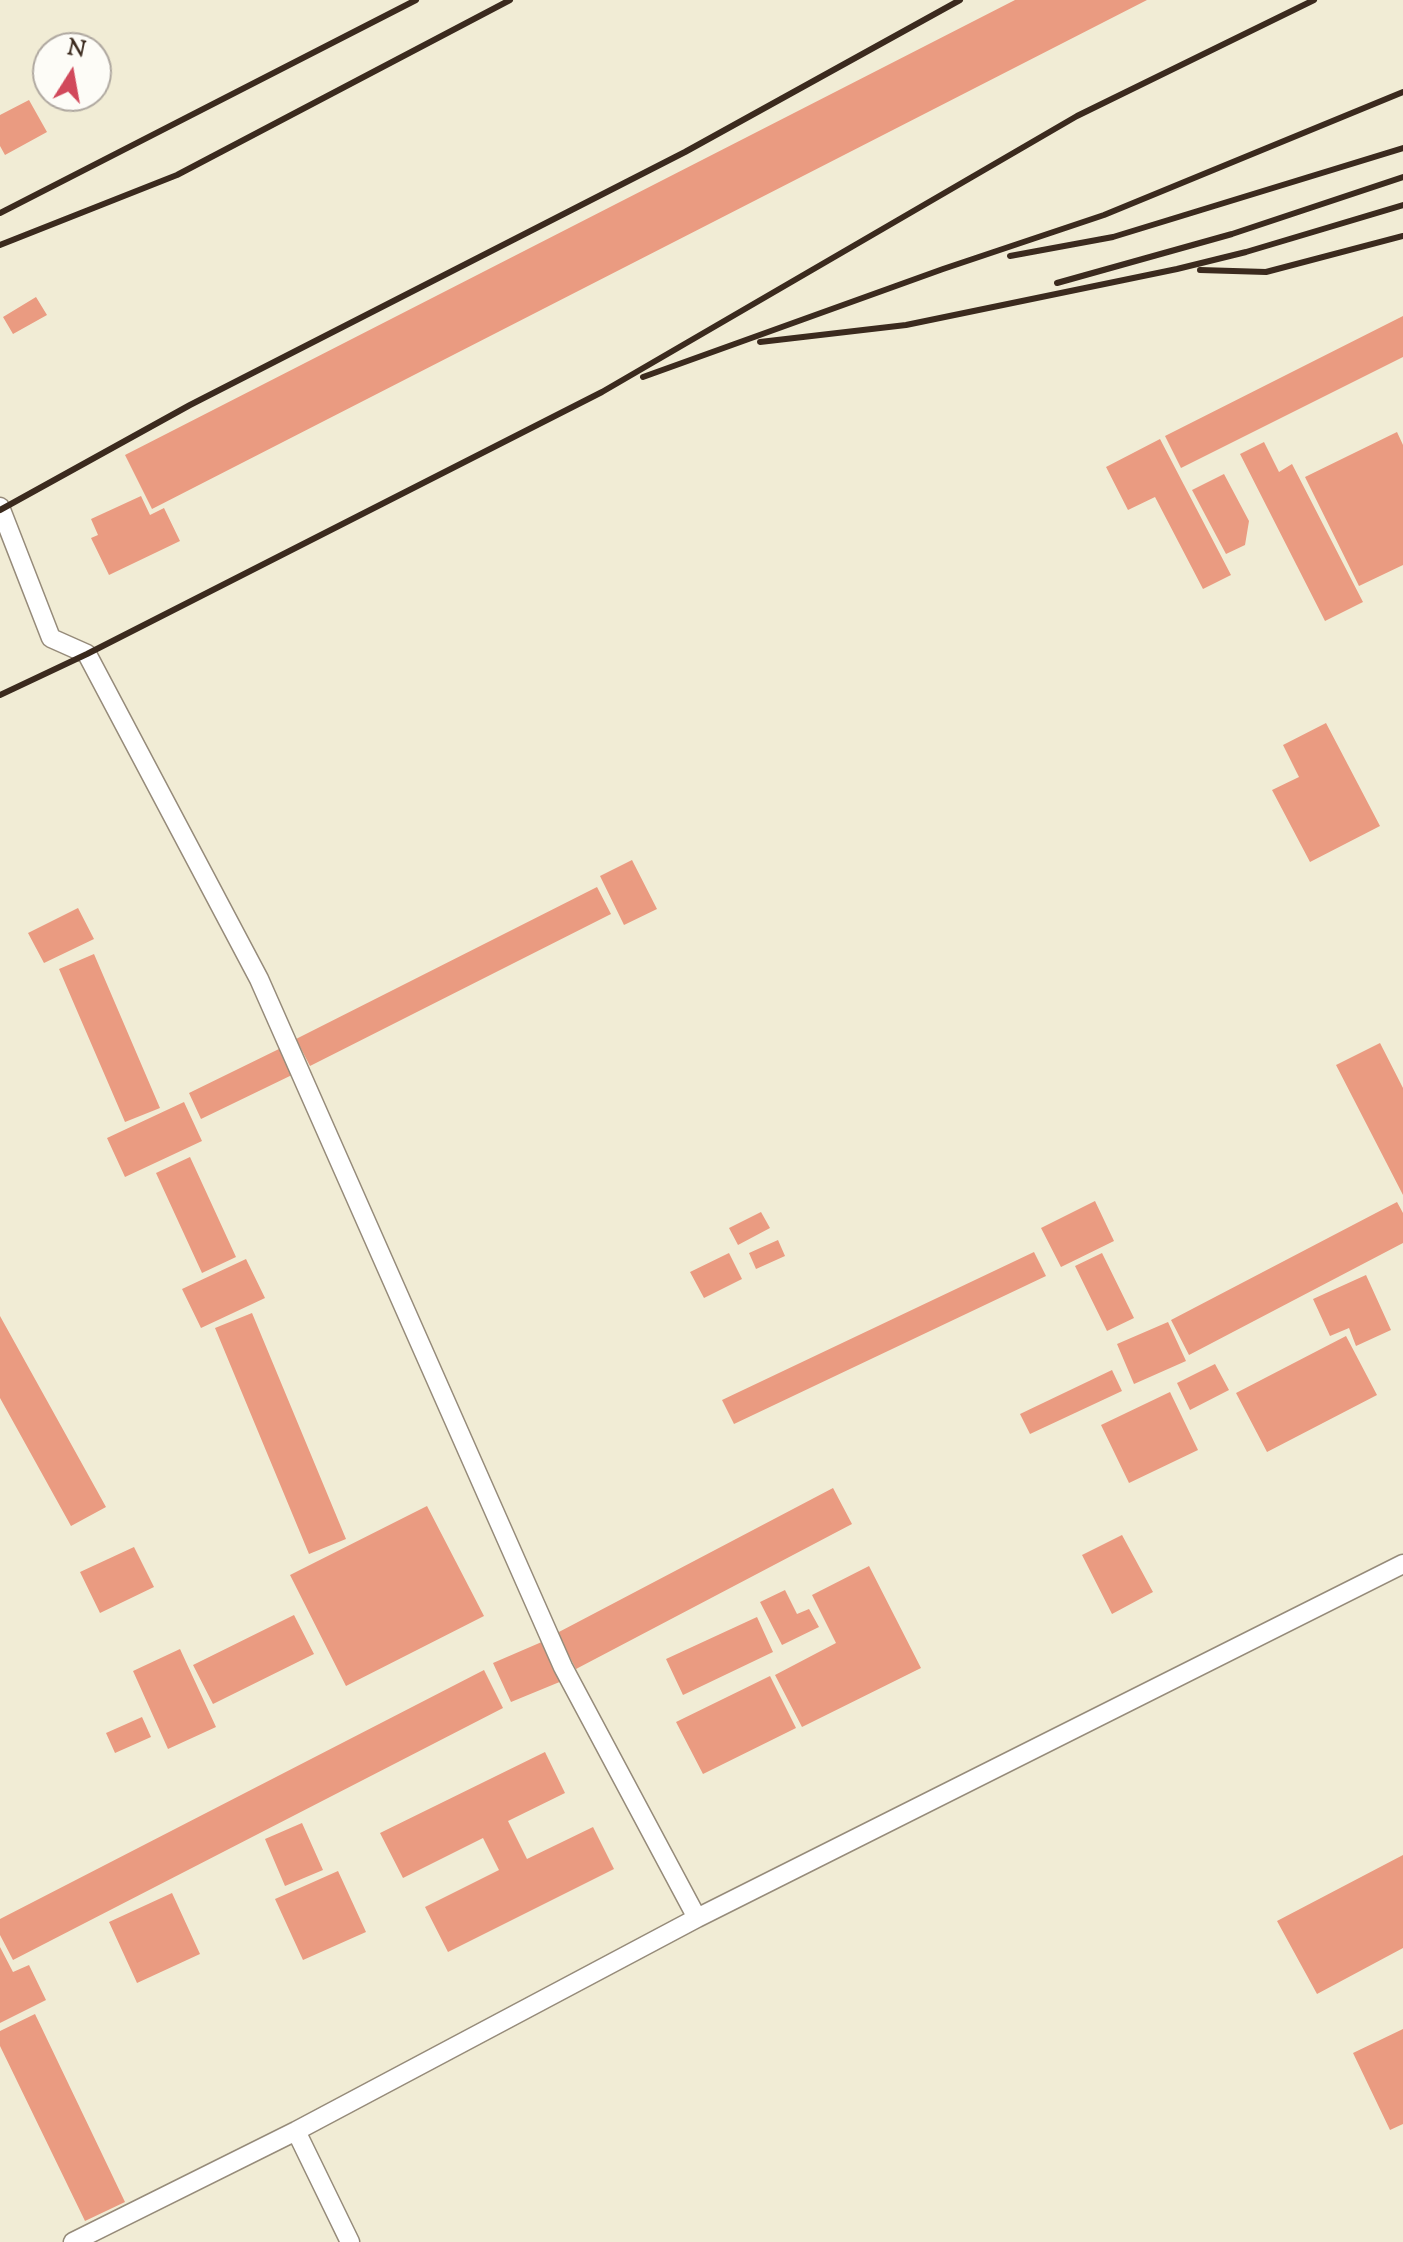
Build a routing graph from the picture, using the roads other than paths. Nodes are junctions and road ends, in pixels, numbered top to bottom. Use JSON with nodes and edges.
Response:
{"nodes":[{"id":1,"x":0,"y":507,"type":"edge"},
{"id":2,"x":1403,"y":1564,"type":"edge"},
{"id":3,"x":697,"y":1918,"type":"junction"},
{"id":4,"x":296,"y":2131,"type":"junction"},
{"id":5,"x":73,"y":2242,"type":"edge"},
{"id":6,"x":350,"y":2242,"type":"edge"}],
"edges":[{"from":1,"to":3,"type":"lane"},
{"from":2,"to":3,"type":"lane"},
{"from":3,"to":4,"type":"lane"},
{"from":4,"to":5,"type":"lane"},
{"from":4,"to":6,"type":"lane"}]}
